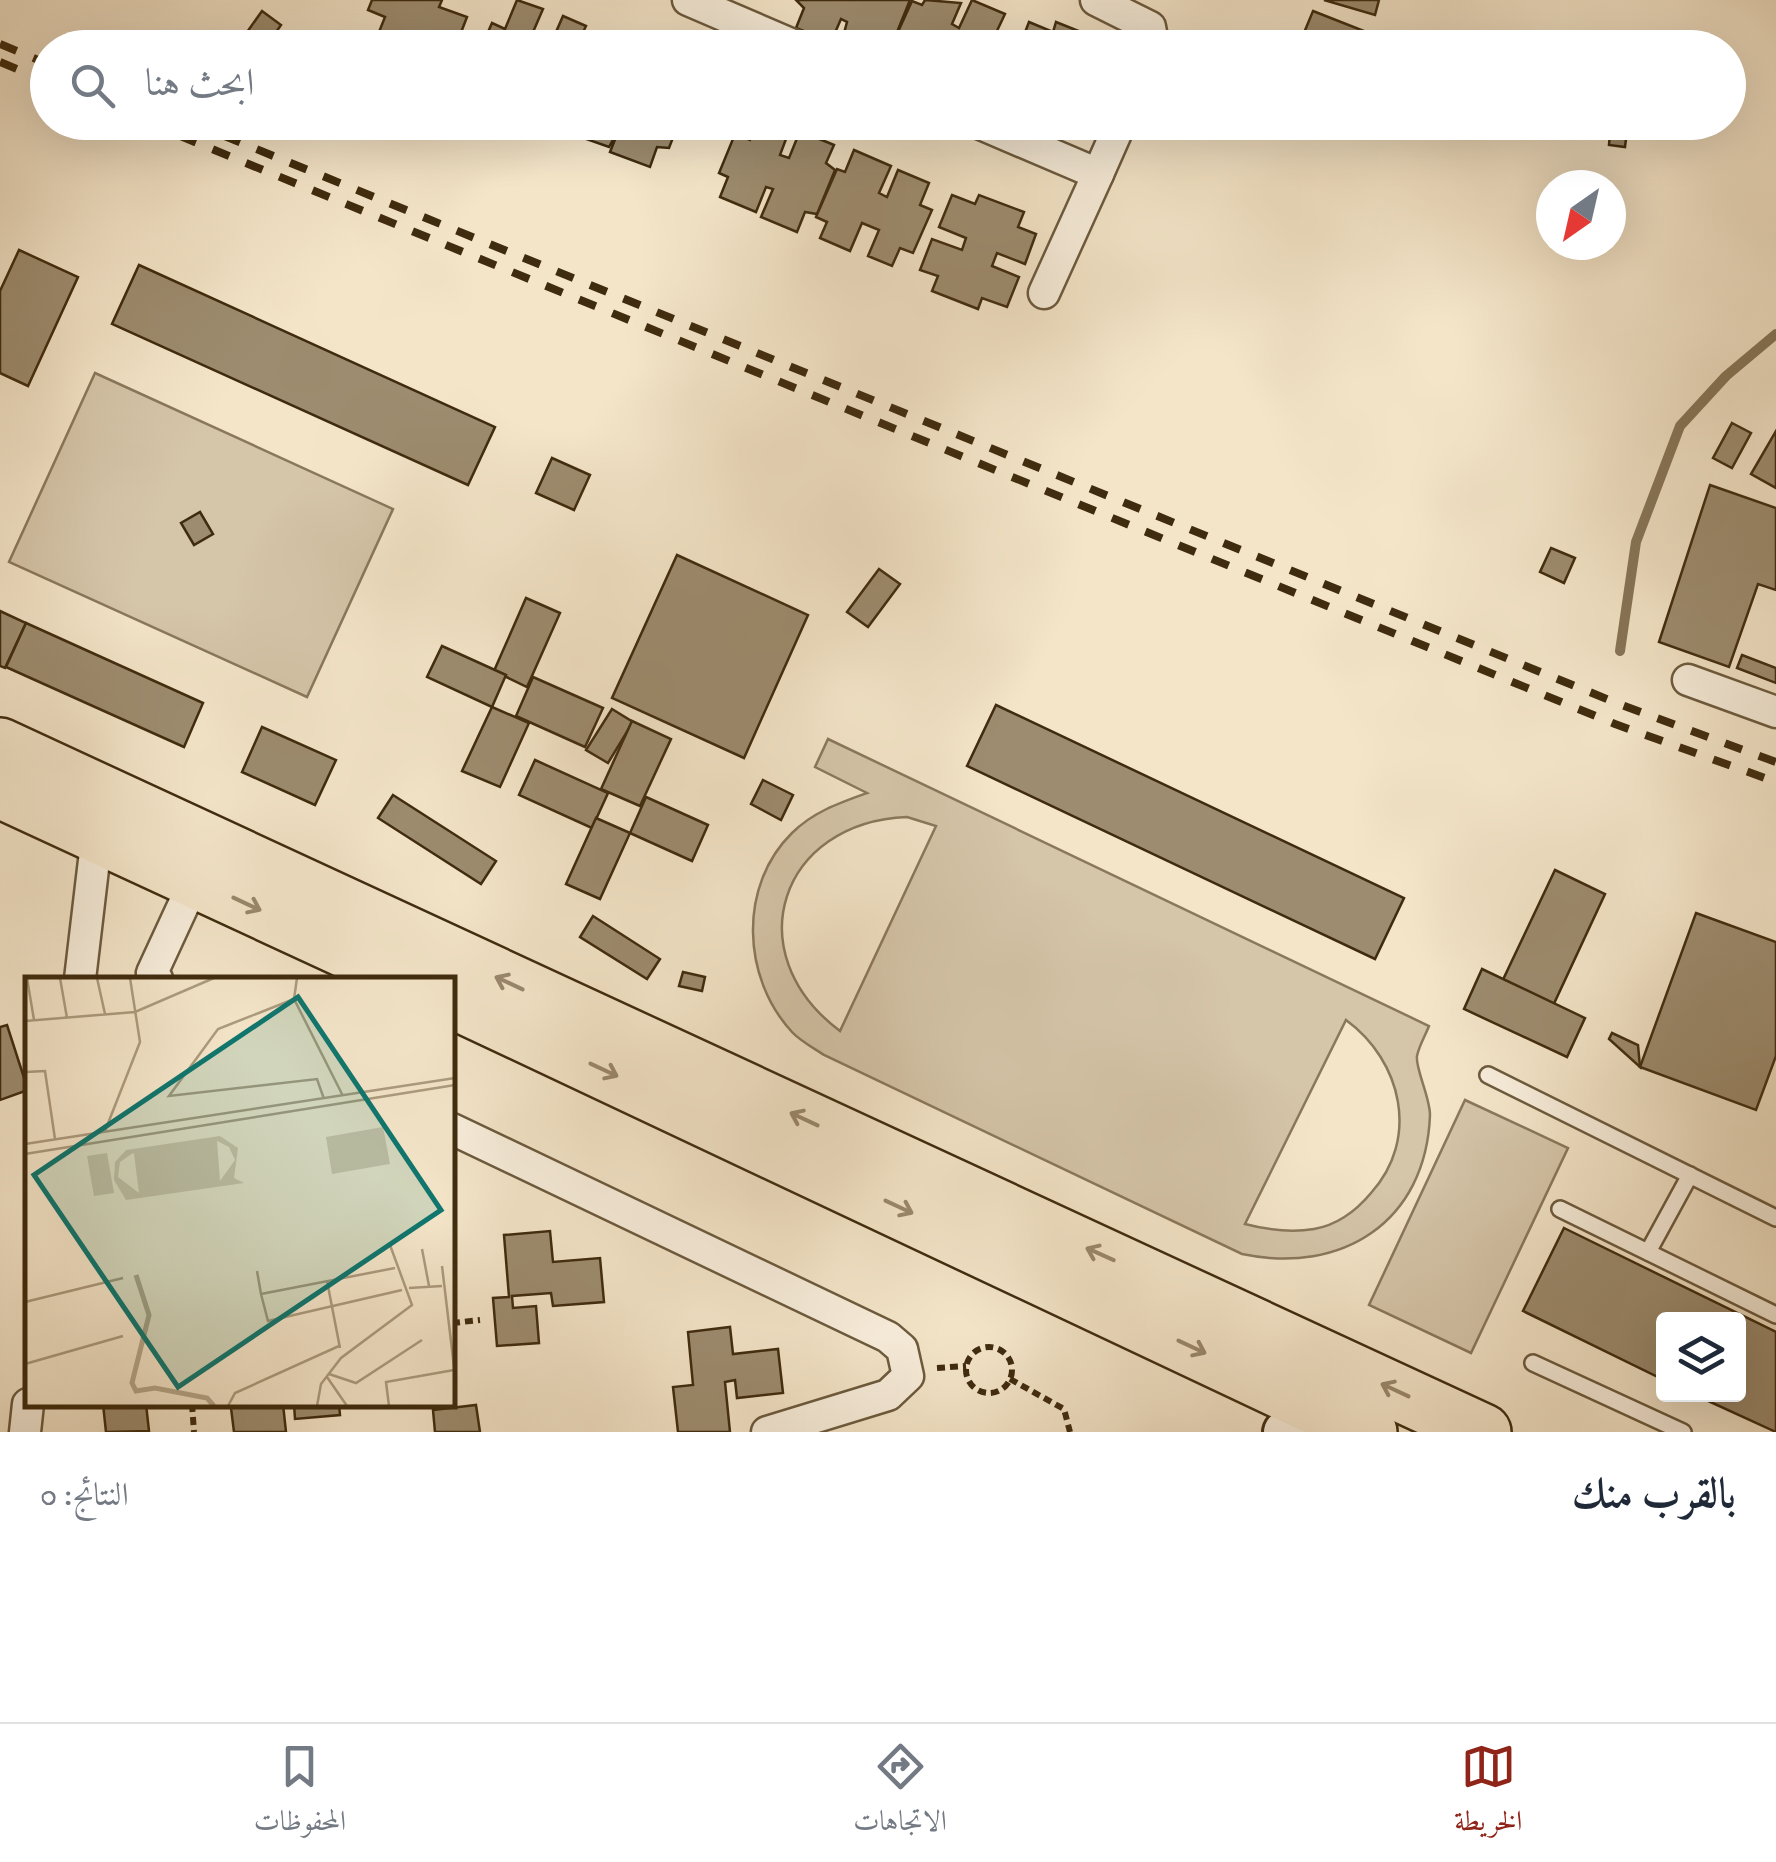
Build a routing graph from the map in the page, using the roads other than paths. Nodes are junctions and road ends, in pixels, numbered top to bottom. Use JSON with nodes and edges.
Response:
{"nodes":[{"id":1,"x":688,"y":0,"type":"edge"},
{"id":2,"x":1096,"y":0,"type":"edge"},
{"id":3,"x":758,"y":14,"type":"edge"},
{"id":4,"x":778,"y":30,"type":"edge"},
{"id":5,"x":1150,"y":30,"type":"edge"},
{"id":6,"x":1018,"y":140,"type":"edge"},
{"id":7,"x":1112,"y":140,"type":"edge"},
{"id":8,"x":1098,"y":174,"type":"junction"},
{"id":9,"x":1044,"y":294,"type":"dead end"},
{"id":10,"x":1688,"y":680,"type":"dead end"},
{"id":11,"x":1776,"y":712,"type":"edge"},
{"id":12,"x":0,"y":746,"type":"edge"},
{"id":13,"x":0,"y":790,"type":"edge"},
{"id":14,"x":97,"y":835,"type":"junction"},
{"id":15,"x":195,"y":880,"type":"junction"},
{"id":16,"x":80,"y":977,"type":"edge"},
{"id":17,"x":155,"y":977,"type":"edge"},
{"id":18,"x":403,"y":977,"type":"edge"},
{"id":19,"x":455,"y":1001,"type":"edge"},
{"id":20,"x":1488,"y":1074,"type":"dead end"},
{"id":21,"x":455,"y":1130,"type":"edge"},
{"id":22,"x":1690,"y":1175,"type":"junction"},
{"id":23,"x":1560,"y":1209,"type":"dead end"},
{"id":24,"x":1776,"y":1218,"type":"edge"},
{"id":25,"x":1648,"y":1252,"type":"junction"},
{"id":26,"x":1776,"y":1316,"type":"edge"},
{"id":27,"x":1533,"y":1363,"type":"dead end"},
{"id":28,"x":1316,"y":1402,"type":"edge"},
{"id":29,"x":28,"y":1407,"type":"edge"},
{"id":30,"x":25,"y":1432,"type":"edge"},
{"id":31,"x":767,"y":1432,"type":"edge"},
{"id":32,"x":1369,"y":1432,"type":"edge"},
{"id":33,"x":1483,"y":1432,"type":"edge"},
{"id":34,"x":1683,"y":1432,"type":"edge"}],
"edges":[{"from":1,"to":3,"type":"street"},
{"from":2,"to":5,"type":"street"},
{"from":3,"to":4,"type":"street"},
{"from":6,"to":8,"type":"street"},
{"from":7,"to":8,"type":"street"},
{"from":8,"to":9,"type":"street"},
{"from":10,"to":11,"type":"street"},
{"from":28,"to":12,"type":"highway","one_way":true},
{"from":13,"to":14,"type":"highway"},
{"from":14,"to":15,"type":"highway"},
{"from":14,"to":16,"type":"street"},
{"from":15,"to":17,"type":"street"},
{"from":15,"to":18,"type":"highway","one_way":true},
{"from":19,"to":28,"type":"highway","one_way":true},
{"from":20,"to":22,"type":"lane"},
{"from":21,"to":31,"type":"street"},
{"from":22,"to":24,"type":"lane"},
{"from":22,"to":25,"type":"lane"},
{"from":23,"to":25,"type":"lane"},
{"from":25,"to":26,"type":"lane"},
{"from":27,"to":34,"type":"lane"},
{"from":28,"to":32,"type":"highway"},
{"from":33,"to":28,"type":"highway","one_way":true},
{"from":29,"to":30,"type":"street"}]}
